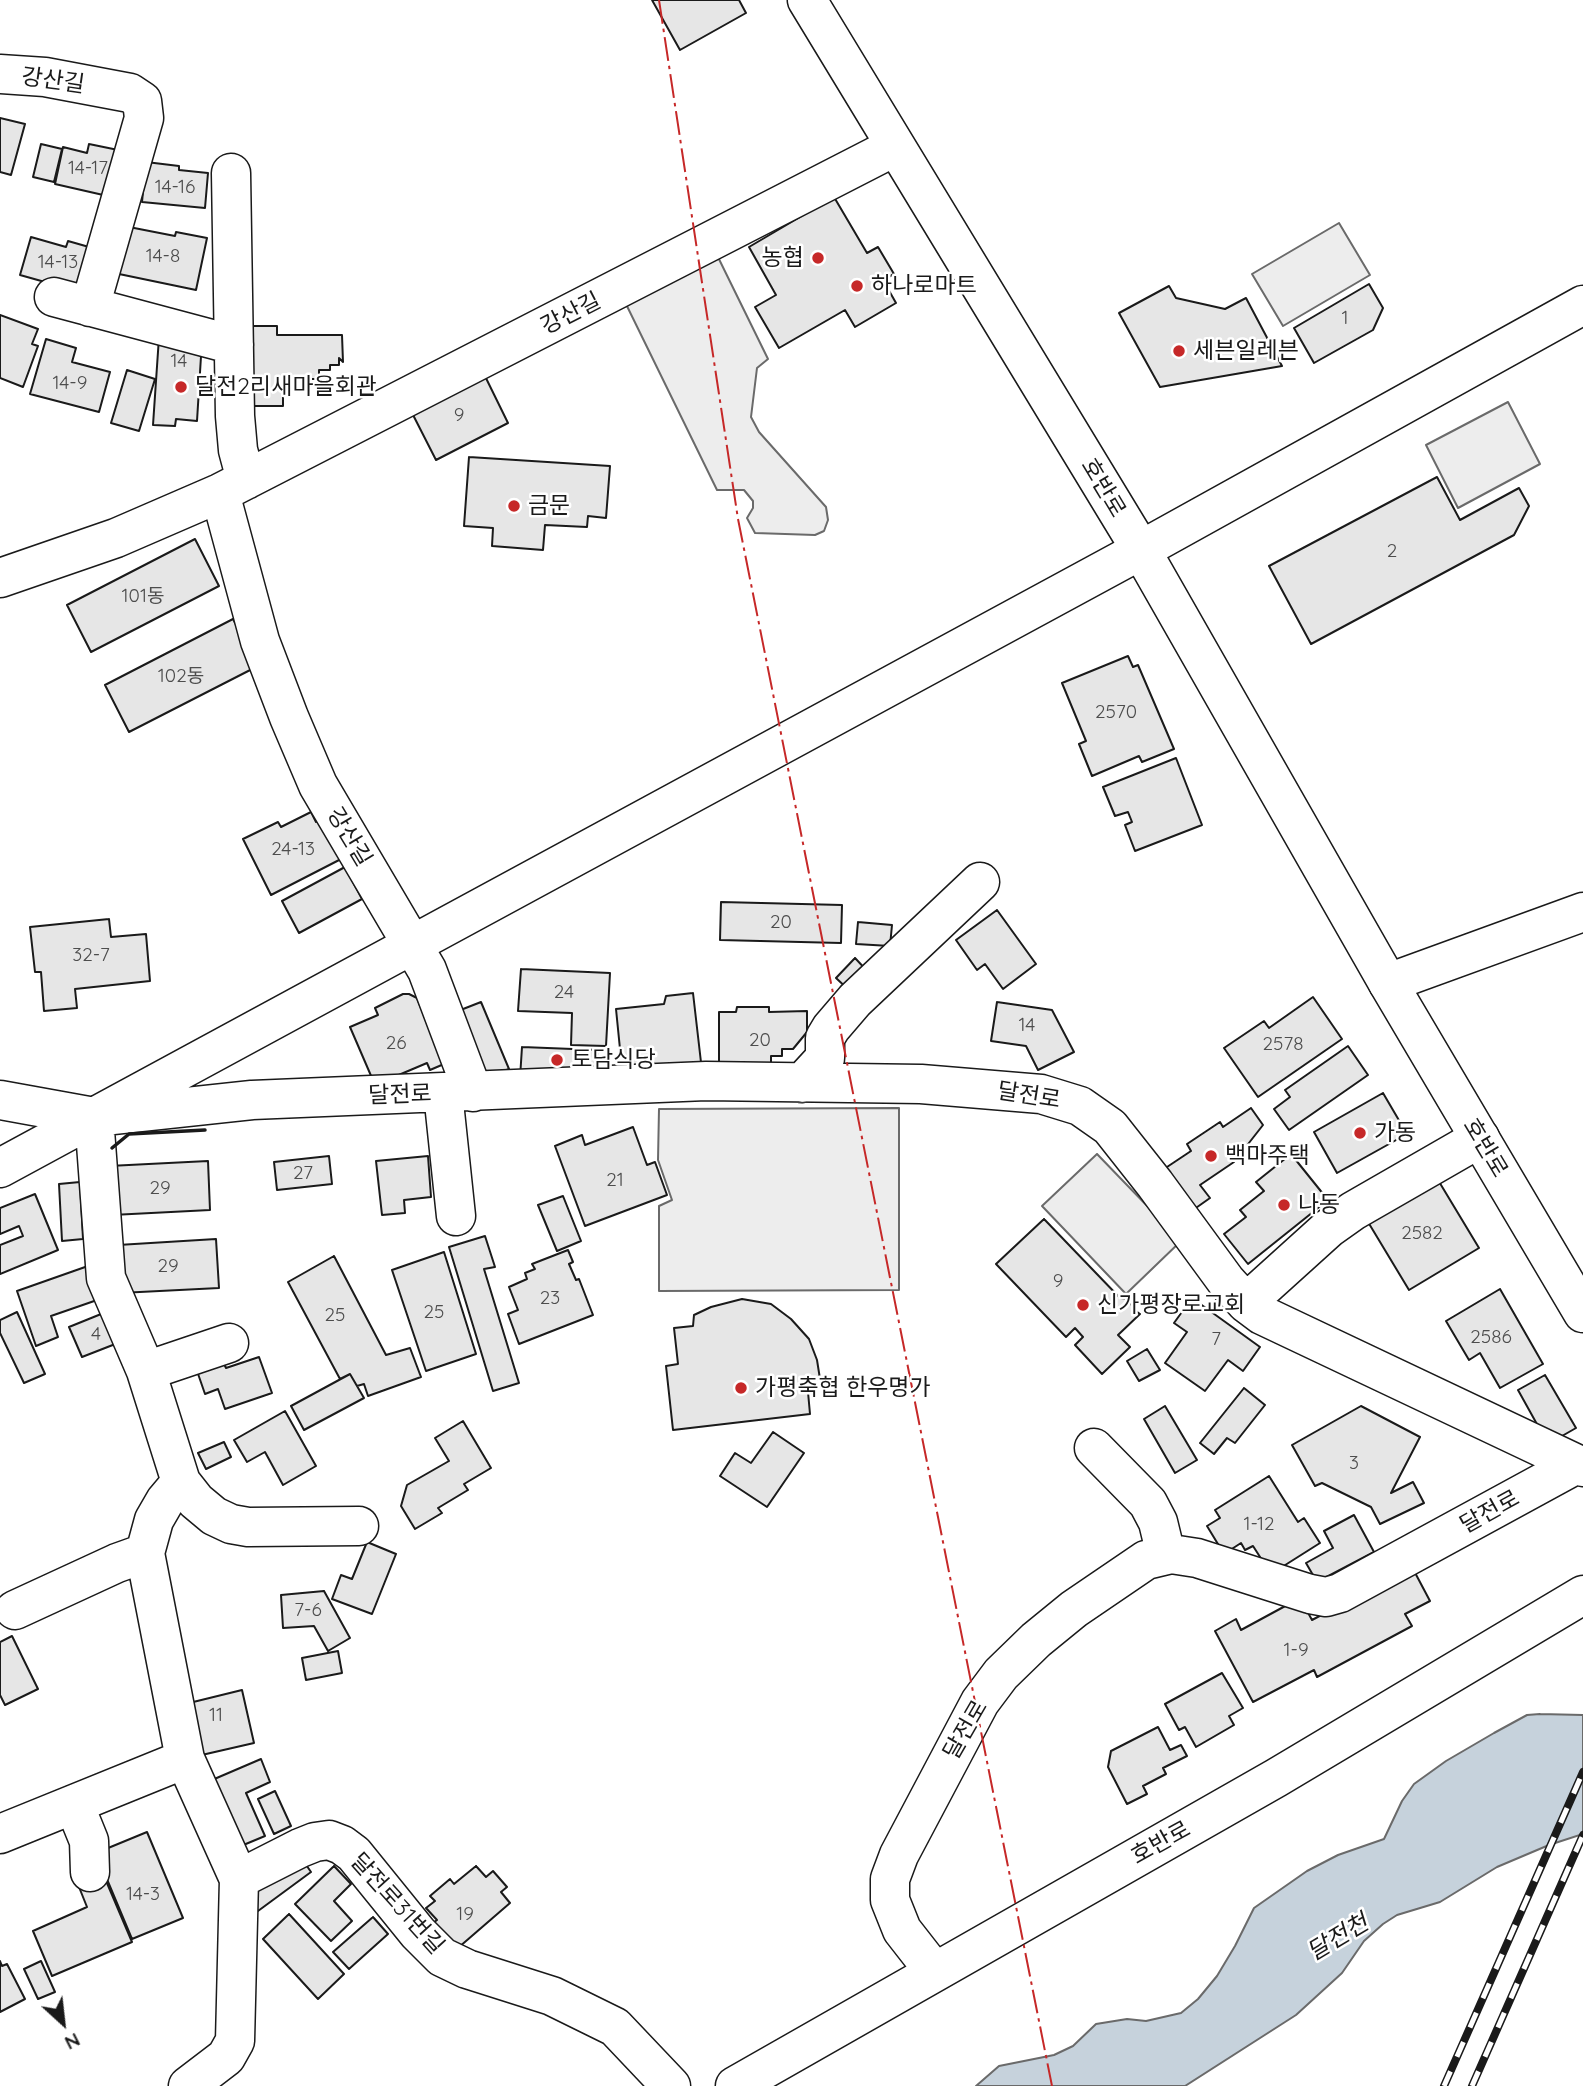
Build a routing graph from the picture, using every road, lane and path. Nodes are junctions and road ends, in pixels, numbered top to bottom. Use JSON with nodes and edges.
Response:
{"nodes":[{"id":1,"x":807,"y":0,"type":"edge"},
{"id":2,"x":0,"y":74,"type":"edge"},
{"id":3,"x":894,"y":147,"type":"junction"},
{"id":4,"x":231,"y":173,"type":"dead end"},
{"id":5,"x":54,"y":297,"type":"dead end"},
{"id":6,"x":1583,"y":305,"type":"edge"},
{"id":7,"x":90,"y":307,"type":"junction"},
{"id":8,"x":234,"y":345,"type":"junction"},
{"id":9,"x":233,"y":486,"type":"junction"},
{"id":10,"x":1141,"y":550,"type":"junction"},
{"id":11,"x":0,"y":578,"type":"edge"},
{"id":12,"x":981,"y":882,"type":"dead end"},
{"id":13,"x":1583,"y":912,"type":"edge"},
{"id":14,"x":414,"y":946,"type":"junction"},
{"id":15,"x":1388,"y":983,"type":"junction"},
{"id":16,"x":803,"y":1083,"type":"junction"},
{"id":17,"x":458,"y":1092,"type":"junction"},
{"id":18,"x":0,"y":1100,"type":"edge"},
{"id":19,"x":94,"y":1117,"type":"junction"},
{"id":20,"x":1480,"y":1138,"type":"junction"},
{"id":21,"x":0,"y":1168,"type":"edge"},
{"id":22,"x":456,"y":1216,"type":"dead end"},
{"id":23,"x":1246,"y":1303,"type":"junction"},
{"id":24,"x":1583,"y":1313,"type":"edge"},
{"id":25,"x":229,"y":1343,"type":"dead end"},
{"id":26,"x":146,"y":1371,"type":"junction"},
{"id":27,"x":1094,"y":1448,"type":"dead end"},
{"id":28,"x":1580,"y":1465,"type":"edge"},
{"id":29,"x":181,"y":1482,"type":"junction"},
{"id":30,"x":359,"y":1526,"type":"dead end"},
{"id":31,"x":145,"y":1553,"type":"junction"},
{"id":32,"x":1166,"y":1555,"type":"junction"},
{"id":33,"x":1583,"y":1595,"type":"edge"},
{"id":34,"x":15,"y":1611,"type":"dead end"},
{"id":35,"x":185,"y":1759,"type":"junction"},
{"id":36,"x":74,"y":1804,"type":"junction"},
{"id":37,"x":0,"y":1834,"type":"edge"},
{"id":38,"x":90,"y":1872,"type":"dead end"},
{"id":39,"x":239,"y":1879,"type":"junction"},
{"id":40,"x":933,"y":1971,"type":"junction"},
{"id":41,"x":188,"y":2086,"type":"edge"},
{"id":42,"x":671,"y":2086,"type":"edge"},
{"id":43,"x":735,"y":2086,"type":"edge"}],
"edges":[{"from":1,"to":3,"type":"street","name":"호반로"},
{"from":2,"to":7,"type":"street","name":"강산길"},
{"from":3,"to":9,"type":"street","name":"강산길"},
{"from":3,"to":10,"type":"street","name":"호반로"},
{"from":4,"to":8,"type":"street","name":"강산길"},
{"from":5,"to":7,"type":"street"},
{"from":6,"to":10,"type":"street"},
{"from":7,"to":8,"type":"street"},
{"from":8,"to":9,"type":"street","name":"강산길"},
{"from":9,"to":11,"type":"street","name":"강산길"},
{"from":9,"to":14,"type":"street","name":"강산길"},
{"from":10,"to":14,"type":"street"},
{"from":10,"to":15,"type":"street","name":"호반로"},
{"from":12,"to":16,"type":"street"},
{"from":13,"to":15,"type":"street"},
{"from":14,"to":17,"type":"street","name":"강산길"},
{"from":14,"to":19,"type":"street"},
{"from":15,"to":20,"type":"street","name":"호반로"},
{"from":16,"to":17,"type":"street","name":"달전로"},
{"from":16,"to":23,"type":"street","name":"달전로"},
{"from":17,"to":19,"type":"street","name":"달전로"},
{"from":17,"to":22,"type":"street","name":"강산길"},
{"from":18,"to":19,"type":"street","name":"달전로"},
{"from":19,"to":21,"type":"street"},
{"from":19,"to":26,"type":"street"},
{"from":20,"to":23,"type":"street"},
{"from":20,"to":24,"type":"street","name":"호반로"},
{"from":23,"to":28,"type":"street","name":"달전로"},
{"from":25,"to":26,"type":"street"},
{"from":26,"to":29,"type":"street"},
{"from":27,"to":32,"type":"street"},
{"from":28,"to":32,"type":"street","name":"달전로"},
{"from":29,"to":30,"type":"street"},
{"from":29,"to":31,"type":"street"},
{"from":31,"to":34,"type":"street"},
{"from":31,"to":35,"type":"street"},
{"from":32,"to":40,"type":"street","name":"달전로"},
{"from":33,"to":40,"type":"street","name":"호반로"},
{"from":35,"to":36,"type":"street"},
{"from":35,"to":39,"type":"street"},
{"from":36,"to":37,"type":"street"},
{"from":36,"to":38,"type":"street"},
{"from":39,"to":41,"type":"street"},
{"from":39,"to":42,"type":"street","name":"달전로31번길"},
{"from":40,"to":43,"type":"street","name":"호반로"}]}
